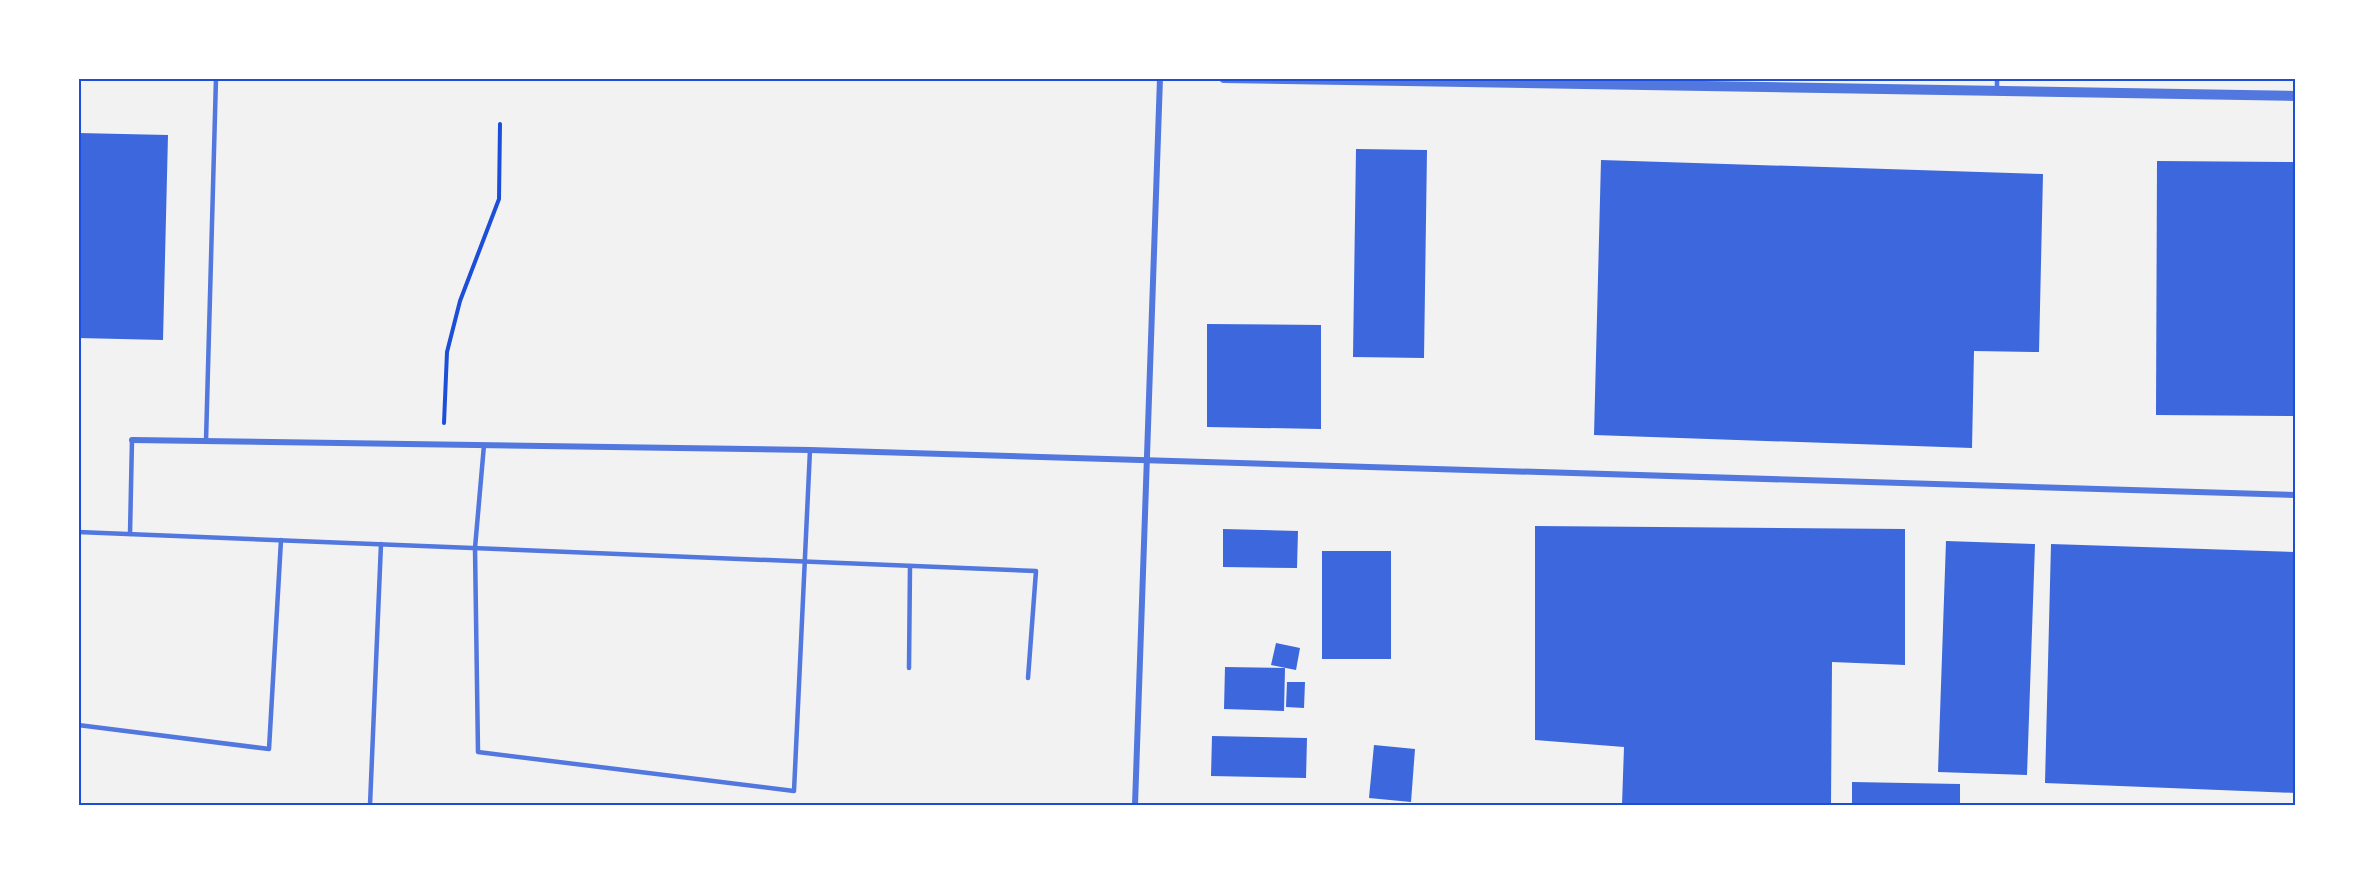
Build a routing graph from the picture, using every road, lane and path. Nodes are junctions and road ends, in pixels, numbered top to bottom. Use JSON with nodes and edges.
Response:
{"nodes":[{"id":1,"x":216,"y":78,"type":"edge"},
{"id":2,"x":1160,"y":78,"type":"edge"},
{"id":3,"x":1224,"y":78,"type":"edge"},
{"id":4,"x":1997,"y":78,"type":"edge"},
{"id":5,"x":1998,"y":92,"type":"junction"},
{"id":6,"x":2296,"y":96,"type":"edge"},
{"id":7,"x":500,"y":124,"type":"dead end"},
{"id":8,"x":132,"y":440,"type":"joint"},
{"id":9,"x":206,"y":441,"type":"junction"},
{"id":10,"x":444,"y":445,"type":"junction"},
{"id":11,"x":484,"y":445,"type":"junction"},
{"id":12,"x":810,"y":450,"type":"junction"},
{"id":13,"x":1147,"y":461,"type":"junction"},
{"id":14,"x":2296,"y":495,"type":"edge"},
{"id":15,"x":78,"y":532,"type":"edge"},
{"id":16,"x":130,"y":534,"type":"junction"},
{"id":17,"x":281,"y":540,"type":"junction"},
{"id":18,"x":381,"y":544,"type":"junction"},
{"id":19,"x":475,"y":548,"type":"junction"},
{"id":20,"x":805,"y":561,"type":"junction"},
{"id":21,"x":910,"y":566,"type":"junction"},
{"id":22,"x":909,"y":668,"type":"dead end"},
{"id":23,"x":1028,"y":678,"type":"dead end"},
{"id":24,"x":78,"y":725,"type":"edge"},
{"id":25,"x":370,"y":805,"type":"edge"},
{"id":26,"x":1135,"y":805,"type":"edge"}],
"edges":[{"from":1,"to":9,"type":"lane"},
{"from":2,"to":13,"type":"street"},
{"from":3,"to":5,"type":"street"},
{"from":4,"to":5,"type":"lane"},
{"from":5,"to":6,"type":"street"},
{"from":7,"to":10,"type":"path"},
{"from":8,"to":9,"type":"street"},
{"from":8,"to":16,"type":"lane"},
{"from":9,"to":10,"type":"street"},
{"from":10,"to":11,"type":"street"},
{"from":11,"to":12,"type":"street"},
{"from":11,"to":19,"type":"lane"},
{"from":12,"to":13,"type":"street"},
{"from":12,"to":20,"type":"lane"},
{"from":13,"to":14,"type":"street"},
{"from":13,"to":26,"type":"street"},
{"from":15,"to":16,"type":"lane"},
{"from":16,"to":17,"type":"lane"},
{"from":17,"to":18,"type":"lane"},
{"from":17,"to":24,"type":"lane"},
{"from":18,"to":19,"type":"lane"},
{"from":18,"to":25,"type":"lane"},
{"from":19,"to":20,"type":"lane"},
{"from":19,"to":20,"type":"lane"},
{"from":20,"to":21,"type":"lane"},
{"from":21,"to":22,"type":"lane"},
{"from":21,"to":23,"type":"lane"}]}
